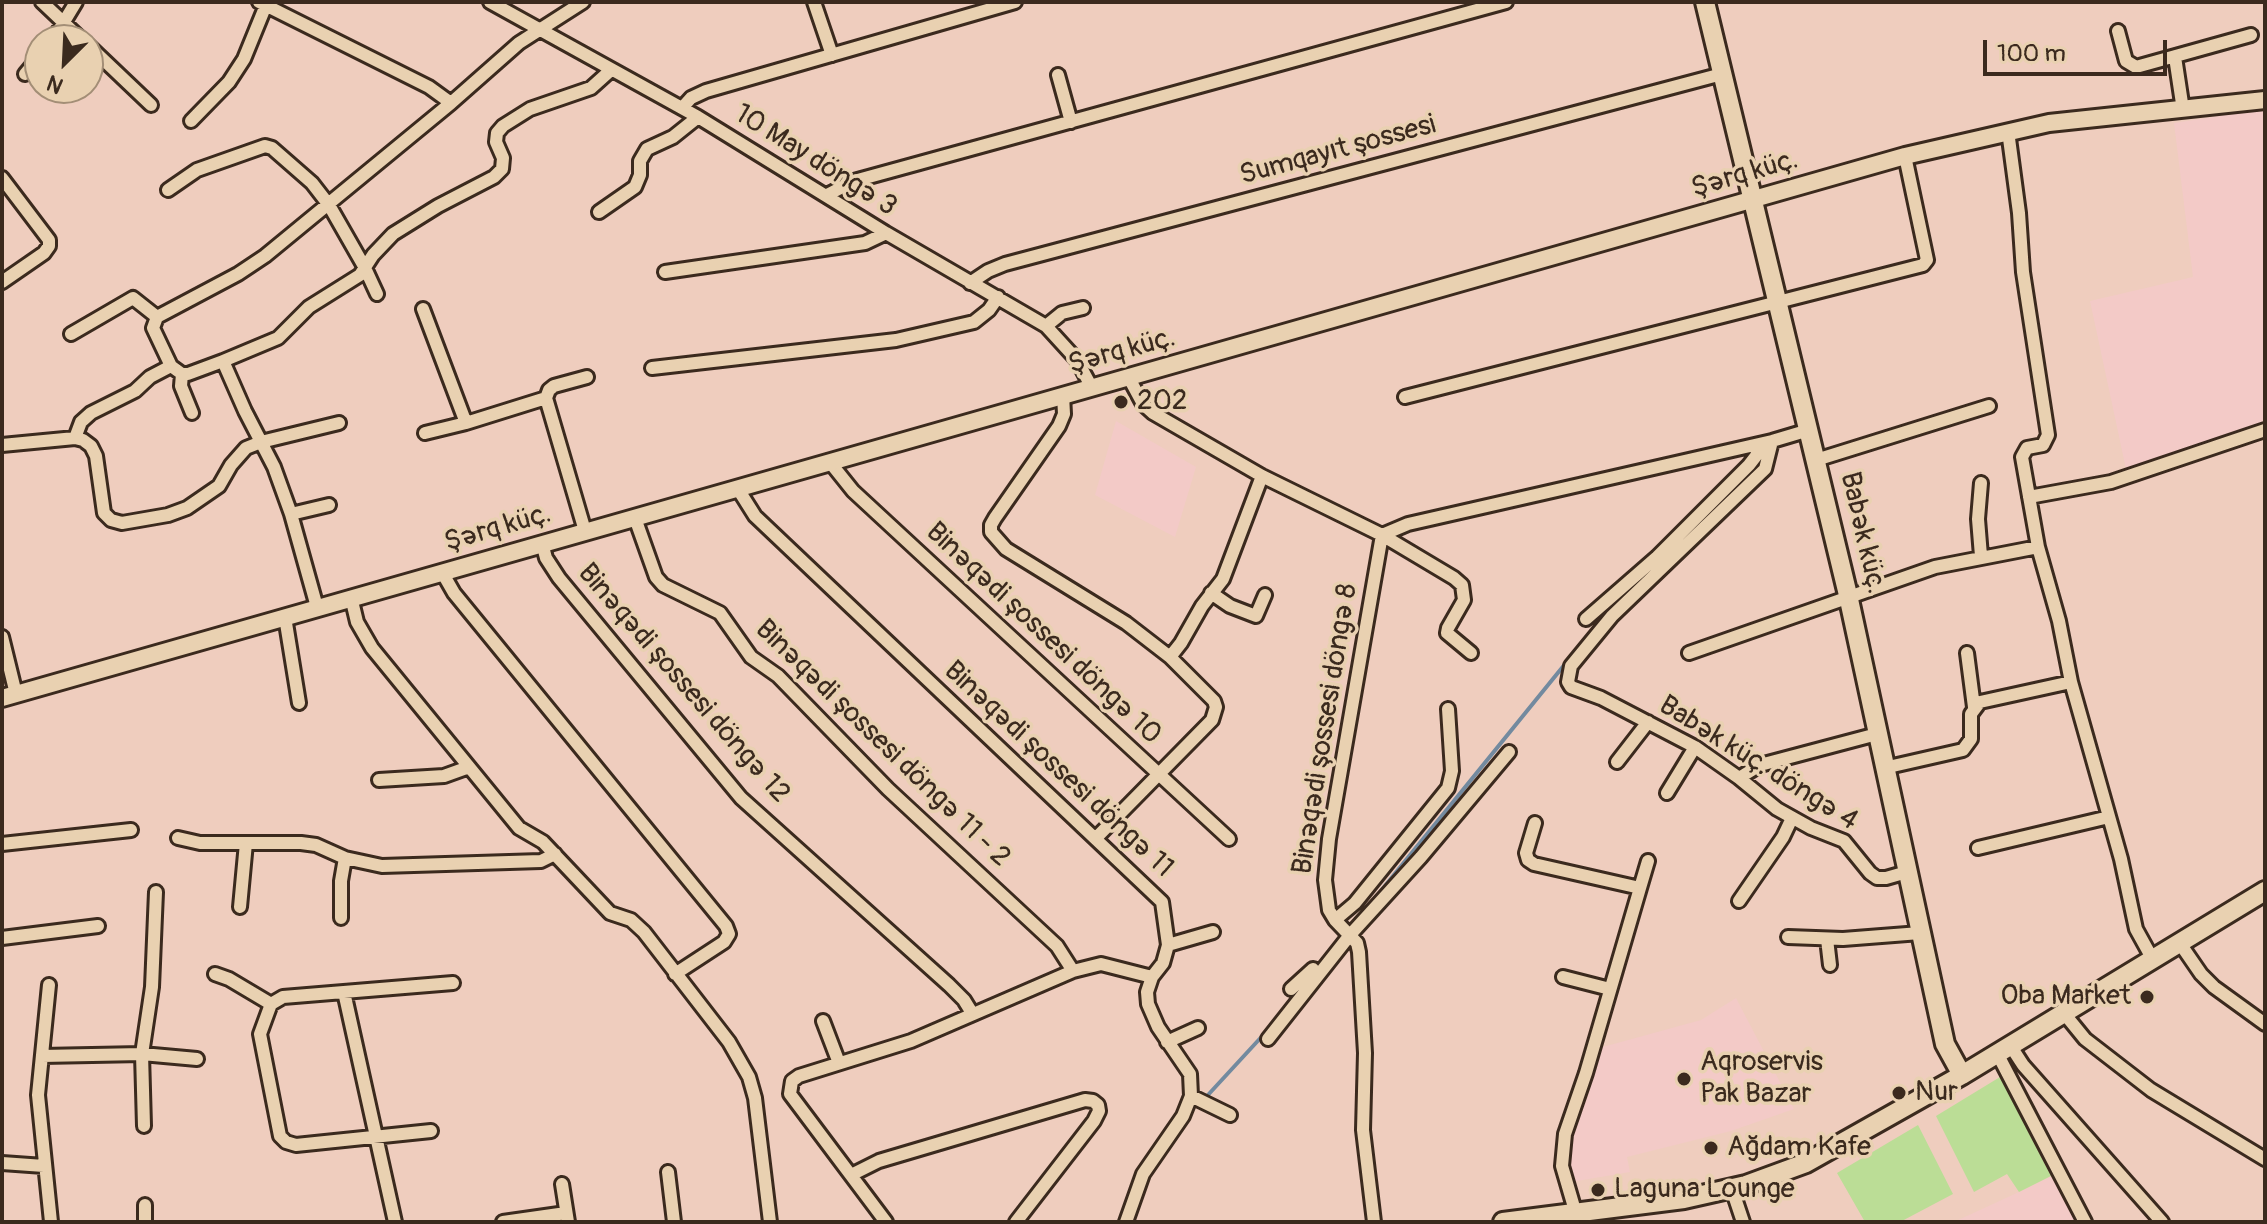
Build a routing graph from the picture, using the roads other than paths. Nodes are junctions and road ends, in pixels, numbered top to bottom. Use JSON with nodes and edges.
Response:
{"nodes":[{"id":1,"x":42,"y":2,"type":"edge"},
{"id":2,"x":76,"y":2,"type":"edge"},
{"id":3,"x":490,"y":2,"type":"edge"},
{"id":4,"x":583,"y":2,"type":"edge"},
{"id":5,"x":814,"y":2,"type":"edge"},
{"id":6,"x":1015,"y":2,"type":"edge"},
{"id":7,"x":1506,"y":2,"type":"edge"},
{"id":8,"x":1705,"y":2,"type":"edge"},
{"id":9,"x":262,"y":4,"type":"edge"},
{"id":10,"x":64,"y":23,"type":"joint"},
{"id":11,"x":537,"y":30,"type":"junction"},
{"id":12,"x":2118,"y":31,"type":"dead end"},
{"id":13,"x":2251,"y":35,"type":"dead end"},
{"id":14,"x":832,"y":55,"type":"junction"},
{"id":15,"x":2175,"y":57,"type":"junction"},
{"id":16,"x":104,"y":60,"type":"edge"},
{"id":17,"x":611,"y":70,"type":"junction"},
{"id":18,"x":1722,"y":74,"type":"junction"},
{"id":19,"x":1058,"y":75,"type":"dead end"},
{"id":20,"x":2265,"y":100,"type":"edge"},
{"id":21,"x":451,"y":103,"type":"junction"},
{"id":22,"x":151,"y":105,"type":"dead end"},
{"id":23,"x":682,"y":108,"type":"junction"},
{"id":24,"x":2183,"y":110,"type":"junction"},
{"id":25,"x":698,"y":117,"type":"junction"},
{"id":26,"x":191,"y":121,"type":"dead end"},
{"id":27,"x":1071,"y":122,"type":"junction"},
{"id":28,"x":2008,"y":131,"type":"junction"},
{"id":29,"x":1905,"y":156,"type":"junction"},
{"id":30,"x":2,"y":178,"type":"edge"},
{"id":31,"x":168,"y":190,"type":"dead end"},
{"id":32,"x":827,"y":195,"type":"junction"},
{"id":33,"x":1753,"y":200,"type":"junction"},
{"id":34,"x":329,"y":205,"type":"junction"},
{"id":35,"x":599,"y":212,"type":"dead end"},
{"id":36,"x":886,"y":233,"type":"junction"},
{"id":37,"x":365,"y":268,"type":"junction"},
{"id":38,"x":665,"y":272,"type":"dead end"},
{"id":39,"x":2,"y":282,"type":"edge"},
{"id":40,"x":970,"y":283,"type":"junction"},
{"id":41,"x":377,"y":294,"type":"dead end"},
{"id":42,"x":998,"y":297,"type":"junction"},
{"id":43,"x":1779,"y":303,"type":"junction"},
{"id":44,"x":1083,"y":308,"type":"dead end"},
{"id":45,"x":423,"y":309,"type":"dead end"},
{"id":46,"x":157,"y":317,"type":"junction"},
{"id":47,"x":1046,"y":326,"type":"junction"},
{"id":48,"x":71,"y":334,"type":"dead end"},
{"id":49,"x":223,"y":361,"type":"junction"},
{"id":50,"x":652,"y":368,"type":"dead end"},
{"id":51,"x":176,"y":370,"type":"junction"},
{"id":52,"x":587,"y":377,"type":"dead end"},
{"id":53,"x":1129,"y":378,"type":"junction"},
{"id":54,"x":1092,"y":388,"type":"junction"},
{"id":55,"x":1063,"y":395,"type":"junction"},
{"id":56,"x":1405,"y":397,"type":"dead end"},
{"id":57,"x":546,"y":398,"type":"junction"},
{"id":58,"x":1989,"y":406,"type":"dead end"},
{"id":59,"x":192,"y":413,"type":"dead end"},
{"id":60,"x":339,"y":423,"type":"dead end"},
{"id":61,"x":466,"y":423,"type":"junction"},
{"id":62,"x":1809,"y":430,"type":"junction"},
{"id":63,"x":2265,"y":430,"type":"edge"},
{"id":64,"x":425,"y":433,"type":"dead end"},
{"id":65,"x":75,"y":438,"type":"junction"},
{"id":66,"x":261,"y":442,"type":"junction"},
{"id":67,"x":1766,"y":442,"type":"junction"},
{"id":68,"x":2,"y":445,"type":"edge"},
{"id":69,"x":1816,"y":460,"type":"junction"},
{"id":70,"x":829,"y":461,"type":"junction"},
{"id":71,"x":1262,"y":476,"type":"junction"},
{"id":72,"x":1981,"y":483,"type":"dead end"},
{"id":73,"x":738,"y":489,"type":"junction"},
{"id":74,"x":2029,"y":497,"type":"junction"},
{"id":75,"x":329,"y":505,"type":"dead end"},
{"id":76,"x":291,"y":514,"type":"junction"},
{"id":77,"x":635,"y":518,"type":"junction"},
{"id":78,"x":585,"y":531,"type":"junction"},
{"id":79,"x":1382,"y":535,"type":"junction"},
{"id":80,"x":542,"y":543,"type":"junction"},
{"id":81,"x":2038,"y":547,"type":"junction"},
{"id":82,"x":1981,"y":556,"type":"junction"},
{"id":83,"x":442,"y":572,"type":"junction"},
{"id":84,"x":1211,"y":593,"type":"junction"},
{"id":85,"x":1265,"y":595,"type":"dead end"},
{"id":86,"x":1848,"y":595,"type":"junction"},
{"id":87,"x":351,"y":597,"type":"junction"},
{"id":88,"x":317,"y":607,"type":"junction"},
{"id":89,"x":285,"y":617,"type":"junction"},
{"id":90,"x":1586,"y":619,"type":"dead end"},
{"id":91,"x":2,"y":637,"type":"edge"},
{"id":92,"x":1471,"y":653,"type":"dead end"},
{"id":93,"x":1689,"y":653,"type":"dead end"},
{"id":94,"x":1967,"y":653,"type":"dead end"},
{"id":95,"x":1170,"y":657,"type":"junction"},
{"id":96,"x":2071,"y":682,"type":"junction"},
{"id":97,"x":9,"y":696,"type":"edge"},
{"id":98,"x":299,"y":703,"type":"dead end"},
{"id":99,"x":1974,"y":707,"type":"junction"},
{"id":100,"x":1448,"y":709,"type":"dead end"},
{"id":101,"x":1648,"y":722,"type":"junction"},
{"id":102,"x":1877,"y":734,"type":"junction"},
{"id":103,"x":1695,"y":747,"type":"junction"},
{"id":104,"x":1509,"y":752,"type":"dead end"},
{"id":105,"x":1617,"y":762,"type":"dead end"},
{"id":106,"x":469,"y":767,"type":"junction"},
{"id":107,"x":1884,"y":768,"type":"junction"},
{"id":108,"x":1158,"y":773,"type":"junction"},
{"id":109,"x":1739,"y":778,"type":"junction"},
{"id":110,"x":379,"y":780,"type":"dead end"},
{"id":111,"x":1667,"y":793,"type":"dead end"},
{"id":112,"x":2109,"y":817,"type":"junction"},
{"id":113,"x":1792,"y":818,"type":"junction"},
{"id":114,"x":1535,"y":823,"type":"dead end"},
{"id":115,"x":131,"y":830,"type":"dead end"},
{"id":116,"x":178,"y":838,"type":"dead end"},
{"id":117,"x":1096,"y":838,"type":"junction"},
{"id":118,"x":1229,"y":839,"type":"dead end"},
{"id":119,"x":246,"y":843,"type":"junction"},
{"id":120,"x":2,"y":844,"type":"edge"},
{"id":121,"x":1978,"y":848,"type":"dead end"},
{"id":122,"x":555,"y":854,"type":"junction"},
{"id":123,"x":345,"y":858,"type":"junction"},
{"id":124,"x":1648,"y":861,"type":"dead end"},
{"id":125,"x":1907,"y":872,"type":"junction"},
{"id":126,"x":1640,"y":888,"type":"junction"},
{"id":127,"x":2265,"y":891,"type":"edge"},
{"id":128,"x":156,"y":892,"type":"dead end"},
{"id":129,"x":1739,"y":901,"type":"dead end"},
{"id":130,"x":240,"y":907,"type":"dead end"},
{"id":131,"x":341,"y":918,"type":"dead end"},
{"id":132,"x":1335,"y":920,"type":"junction"},
{"id":133,"x":98,"y":926,"type":"dead end"},
{"id":134,"x":1213,"y":932,"type":"dead end"},
{"id":135,"x":1348,"y":932,"type":"junction"},
{"id":136,"x":1920,"y":933,"type":"junction"},
{"id":137,"x":1788,"y":937,"type":"dead end"},
{"id":138,"x":2,"y":938,"type":"edge"},
{"id":139,"x":1827,"y":939,"type":"junction"},
{"id":140,"x":2179,"y":942,"type":"junction"},
{"id":141,"x":1168,"y":945,"type":"junction"},
{"id":142,"x":2152,"y":958,"type":"junction"},
{"id":143,"x":1830,"y":965,"type":"dead end"},
{"id":144,"x":1073,"y":971,"type":"junction"},
{"id":145,"x":215,"y":974,"type":"dead end"},
{"id":146,"x":675,"y":974,"type":"junction"},
{"id":147,"x":1152,"y":977,"type":"junction"},
{"id":148,"x":1563,"y":977,"type":"dead end"},
{"id":149,"x":453,"y":983,"type":"dead end"},
{"id":150,"x":49,"y":985,"type":"dead end"},
{"id":151,"x":1291,"y":989,"type":"dead end"},
{"id":152,"x":1610,"y":989,"type":"junction"},
{"id":153,"x":344,"y":992,"type":"junction"},
{"id":154,"x":271,"y":1004,"type":"junction"},
{"id":155,"x":2063,"y":1012,"type":"junction"},
{"id":156,"x":972,"y":1013,"type":"junction"},
{"id":157,"x":823,"y":1021,"type":"dead end"},
{"id":158,"x":2265,"y":1024,"type":"edge"},
{"id":159,"x":1198,"y":1028,"type":"dead end"},
{"id":160,"x":1268,"y":1039,"type":"dead end"},
{"id":161,"x":1167,"y":1042,"type":"junction"},
{"id":162,"x":2003,"y":1049,"type":"junction"},
{"id":163,"x":142,"y":1054,"type":"junction"},
{"id":164,"x":42,"y":1056,"type":"junction"},
{"id":165,"x":197,"y":1059,"type":"dead end"},
{"id":166,"x":839,"y":1063,"type":"junction"},
{"id":167,"x":1962,"y":1075,"type":"junction"},
{"id":168,"x":1191,"y":1096,"type":"junction"},
{"id":169,"x":1230,"y":1115,"type":"dead end"},
{"id":170,"x":144,"y":1126,"type":"dead end"},
{"id":171,"x":431,"y":1131,"type":"dead end"},
{"id":172,"x":377,"y":1136,"type":"junction"},
{"id":173,"x":2265,"y":1159,"type":"edge"},
{"id":174,"x":2,"y":1163,"type":"edge"},
{"id":175,"x":44,"y":1166,"type":"junction"},
{"id":176,"x":668,"y":1172,"type":"dead end"},
{"id":177,"x":851,"y":1175,"type":"junction"},
{"id":178,"x":562,"y":1184,"type":"dead end"},
{"id":179,"x":1732,"y":1189,"type":"junction"},
{"id":180,"x":145,"y":1205,"type":"dead end"},
{"id":181,"x":1576,"y":1214,"type":"junction"},
{"id":182,"x":567,"y":1217,"type":"edge"},
{"id":183,"x":1535,"y":1220,"type":"edge"},
{"id":184,"x":51,"y":1222,"type":"edge"},
{"id":185,"x":145,"y":1222,"type":"edge"},
{"id":186,"x":395,"y":1222,"type":"edge"},
{"id":187,"x":503,"y":1222,"type":"edge"},
{"id":188,"x":674,"y":1222,"type":"edge"},
{"id":189,"x":770,"y":1222,"type":"edge"},
{"id":190,"x":886,"y":1222,"type":"edge"},
{"id":191,"x":1016,"y":1222,"type":"edge"},
{"id":192,"x":1126,"y":1222,"type":"edge"},
{"id":193,"x":1374,"y":1222,"type":"edge"},
{"id":194,"x":1503,"y":1222,"type":"edge"},
{"id":195,"x":1743,"y":1222,"type":"edge"},
{"id":196,"x":2085,"y":1222,"type":"edge"},
{"id":197,"x":2162,"y":1222,"type":"edge"}],
"edges":[{"from":1,"to":10,"type":"street"},
{"from":2,"to":10,"type":"street"},
{"from":3,"to":11,"type":"street","name":"10 May döngə 3"},
{"from":4,"to":11,"type":"street"},
{"from":5,"to":14,"type":"street"},
{"from":6,"to":14,"type":"street"},
{"from":7,"to":27,"type":"street"},
{"from":8,"to":18,"type":"main road","name":"Babək küç."},
{"from":9,"to":21,"type":"street"},
{"from":9,"to":26,"type":"street"},
{"from":11,"to":17,"type":"street","name":"10 May döngə 3"},
{"from":11,"to":21,"type":"street"},
{"from":12,"to":15,"type":"street"},
{"from":13,"to":15,"type":"street"},
{"from":14,"to":23,"type":"street"},
{"from":15,"to":24,"type":"street"},
{"from":16,"to":22,"type":"street"},
{"from":17,"to":23,"type":"street","name":"10 May döngə 3"},
{"from":17,"to":37,"type":"street"},
{"from":18,"to":33,"type":"main road","name":"Babək küç."},
{"from":18,"to":40,"type":"street","name":"Sumqayıt şossesi"},
{"from":19,"to":27,"type":"street"},
{"from":20,"to":24,"type":"street","name":"Şərq küç."},
{"from":21,"to":34,"type":"street"},
{"from":23,"to":25,"type":"street","name":"10 May döngə 3"},
{"from":24,"to":28,"type":"street","name":"Şərq küç."},
{"from":25,"to":32,"type":"street","name":"10 May döngə 3"},
{"from":25,"to":35,"type":"street"},
{"from":27,"to":32,"type":"street"},
{"from":28,"to":29,"type":"street","name":"Şərq küç."},
{"from":28,"to":74,"type":"street"},
{"from":29,"to":33,"type":"street","name":"Şərq küç."},
{"from":29,"to":43,"type":"street"},
{"from":30,"to":39,"type":"street"},
{"from":31,"to":34,"type":"street"},
{"from":32,"to":36,"type":"street","name":"10 May döngə 3"},
{"from":33,"to":43,"type":"main road","name":"Babək küç."},
{"from":33,"to":53,"type":"street","name":"Şərq küç."},
{"from":34,"to":37,"type":"street"},
{"from":34,"to":46,"type":"street"},
{"from":36,"to":38,"type":"street"},
{"from":36,"to":40,"type":"street","name":"10 May döngə 3"},
{"from":37,"to":41,"type":"street"},
{"from":37,"to":49,"type":"street"},
{"from":40,"to":42,"type":"street","name":"10 May döngə 3"},
{"from":42,"to":47,"type":"street","name":"10 May döngə 3"},
{"from":42,"to":50,"type":"street"},
{"from":43,"to":56,"type":"street"},
{"from":43,"to":62,"type":"main road","name":"Babək küç."},
{"from":44,"to":47,"type":"street"},
{"from":45,"to":61,"type":"street"},
{"from":46,"to":48,"type":"street"},
{"from":46,"to":51,"type":"street"},
{"from":47,"to":54,"type":"street","name":"10 May döngə 3"},
{"from":49,"to":51,"type":"street"},
{"from":49,"to":66,"type":"street"},
{"from":51,"to":59,"type":"street"},
{"from":51,"to":65,"type":"street"},
{"from":52,"to":57,"type":"street"},
{"from":53,"to":54,"type":"street","name":"Şərq küç."},
{"from":53,"to":71,"type":"street"},
{"from":54,"to":55,"type":"street","name":"Şərq küç."},
{"from":55,"to":70,"type":"street","name":"Şərq küç."},
{"from":55,"to":95,"type":"street"},
{"from":57,"to":61,"type":"street"},
{"from":57,"to":78,"type":"street"},
{"from":58,"to":69,"type":"street"},
{"from":60,"to":66,"type":"street"},
{"from":61,"to":64,"type":"street"},
{"from":62,"to":67,"type":"street"},
{"from":62,"to":69,"type":"main road","name":"Babək küç."},
{"from":63,"to":74,"type":"street"},
{"from":65,"to":66,"type":"street"},
{"from":65,"to":68,"type":"street"},
{"from":66,"to":76,"type":"street"},
{"from":67,"to":79,"type":"street"},
{"from":67,"to":90,"type":"street"},
{"from":67,"to":101,"type":"street","name":"Babək küç. döngə 4"},
{"from":69,"to":86,"type":"main road","name":"Babək küç."},
{"from":70,"to":73,"type":"street","name":"Şərq küç."},
{"from":70,"to":108,"type":"street","name":"Binəqədi şossesi döngə 10"},
{"from":71,"to":79,"type":"street"},
{"from":71,"to":84,"type":"street"},
{"from":72,"to":82,"type":"street"},
{"from":73,"to":77,"type":"street","name":"Şərq küç."},
{"from":73,"to":117,"type":"street","name":"Binəqədi şossesi döngə 11"},
{"from":74,"to":81,"type":"street"},
{"from":75,"to":76,"type":"street"},
{"from":76,"to":88,"type":"street"},
{"from":77,"to":78,"type":"street","name":"Şərq küç."},
{"from":77,"to":144,"type":"street","name":"Binəqədi şossesi döngə 11 - 2"},
{"from":78,"to":80,"type":"street","name":"Şərq küç."},
{"from":79,"to":92,"type":"street"},
{"from":79,"to":132,"type":"street","name":"Binəqədi şossesi döngə 8"},
{"from":80,"to":83,"type":"street","name":"Şərq küç."},
{"from":80,"to":156,"type":"street","name":"Binəqədi şossesi döngə 12"},
{"from":81,"to":82,"type":"street"},
{"from":81,"to":96,"type":"street"},
{"from":82,"to":86,"type":"street"},
{"from":83,"to":87,"type":"street","name":"Şərq küç."},
{"from":83,"to":146,"type":"street"},
{"from":84,"to":85,"type":"street"},
{"from":84,"to":95,"type":"street"},
{"from":86,"to":93,"type":"street"},
{"from":86,"to":102,"type":"main road","name":"Babək küç."},
{"from":87,"to":88,"type":"street","name":"Şərq küç."},
{"from":87,"to":106,"type":"street"},
{"from":88,"to":89,"type":"street","name":"Şərq küç."},
{"from":89,"to":97,"type":"street","name":"Şərq küç."},
{"from":89,"to":98,"type":"street"},
{"from":91,"to":97,"type":"street"},
{"from":94,"to":99,"type":"street"},
{"from":95,"to":108,"type":"street"},
{"from":96,"to":99,"type":"street"},
{"from":96,"to":112,"type":"street"},
{"from":99,"to":107,"type":"street"},
{"from":100,"to":132,"type":"street"},
{"from":101,"to":103,"type":"street","name":"Babək küç. döngə 4"},
{"from":101,"to":105,"type":"street"},
{"from":102,"to":107,"type":"main road","name":"Babək küç."},
{"from":102,"to":109,"type":"street"},
{"from":103,"to":109,"type":"street","name":"Babək küç. döngə 4"},
{"from":103,"to":111,"type":"street"},
{"from":104,"to":135,"type":"street"},
{"from":106,"to":110,"type":"street"},
{"from":106,"to":122,"type":"street"},
{"from":107,"to":125,"type":"main road","name":"Babək küç."},
{"from":108,"to":117,"type":"street"},
{"from":108,"to":118,"type":"street","name":"Binəqədi şossesi döngə 10"},
{"from":109,"to":113,"type":"street","name":"Babək küç. döngə 4"},
{"from":112,"to":121,"type":"street"},
{"from":112,"to":142,"type":"street"},
{"from":113,"to":125,"type":"street","name":"Babək küç. döngə 4"},
{"from":113,"to":129,"type":"street"},
{"from":114,"to":126,"type":"street"},
{"from":115,"to":120,"type":"street"},
{"from":116,"to":119,"type":"street"},
{"from":117,"to":141,"type":"street","name":"Binəqədi şossesi döngə 11"},
{"from":119,"to":123,"type":"street"},
{"from":119,"to":130,"type":"street"},
{"from":122,"to":123,"type":"street"},
{"from":122,"to":146,"type":"street"},
{"from":123,"to":131,"type":"street"},
{"from":124,"to":126,"type":"street"},
{"from":125,"to":136,"type":"main road","name":"Babək küç."},
{"from":126,"to":152,"type":"street"},
{"from":127,"to":140,"type":"main road"},
{"from":128,"to":163,"type":"street"},
{"from":132,"to":135,"type":"street"},
{"from":133,"to":138,"type":"street"},
{"from":134,"to":141,"type":"street"},
{"from":135,"to":151,"type":"street"},
{"from":135,"to":160,"type":"street"},
{"from":135,"to":193,"type":"street"},
{"from":136,"to":139,"type":"street"},
{"from":136,"to":167,"type":"main road","name":"Babək küç."},
{"from":137,"to":139,"type":"street"},
{"from":139,"to":143,"type":"street"},
{"from":140,"to":142,"type":"main road"},
{"from":140,"to":158,"type":"street"},
{"from":141,"to":147,"type":"street"},
{"from":142,"to":155,"type":"main road"},
{"from":144,"to":147,"type":"street"},
{"from":144,"to":156,"type":"street"},
{"from":145,"to":154,"type":"street"},
{"from":146,"to":189,"type":"street"},
{"from":147,"to":161,"type":"street"},
{"from":148,"to":152,"type":"street"},
{"from":149,"to":153,"type":"street"},
{"from":150,"to":164,"type":"street"},
{"from":152,"to":181,"type":"street"},
{"from":153,"to":154,"type":"street"},
{"from":153,"to":172,"type":"street"},
{"from":154,"to":172,"type":"street"},
{"from":155,"to":162,"type":"main road"},
{"from":155,"to":173,"type":"street"},
{"from":156,"to":166,"type":"street"},
{"from":157,"to":166,"type":"street"},
{"from":159,"to":161,"type":"street"},
{"from":161,"to":168,"type":"street"},
{"from":162,"to":167,"type":"main road"},
{"from":162,"to":196,"type":"street"},
{"from":162,"to":197,"type":"street"},
{"from":163,"to":164,"type":"street"},
{"from":163,"to":165,"type":"street"},
{"from":163,"to":170,"type":"street"},
{"from":164,"to":175,"type":"street"},
{"from":166,"to":177,"type":"street"},
{"from":167,"to":179,"type":"main road"},
{"from":168,"to":169,"type":"street"},
{"from":168,"to":192,"type":"street"},
{"from":171,"to":172,"type":"street"},
{"from":172,"to":186,"type":"street"},
{"from":174,"to":175,"type":"street"},
{"from":175,"to":184,"type":"street"},
{"from":176,"to":188,"type":"street"},
{"from":177,"to":190,"type":"street"},
{"from":177,"to":191,"type":"street"},
{"from":178,"to":182,"type":"street"},
{"from":179,"to":181,"type":"main road"},
{"from":179,"to":195,"type":"street"},
{"from":180,"to":185,"type":"street"},
{"from":181,"to":183,"type":"main road"},
{"from":182,"to":187,"type":"street"},
{"from":183,"to":194,"type":"main road"}]}
